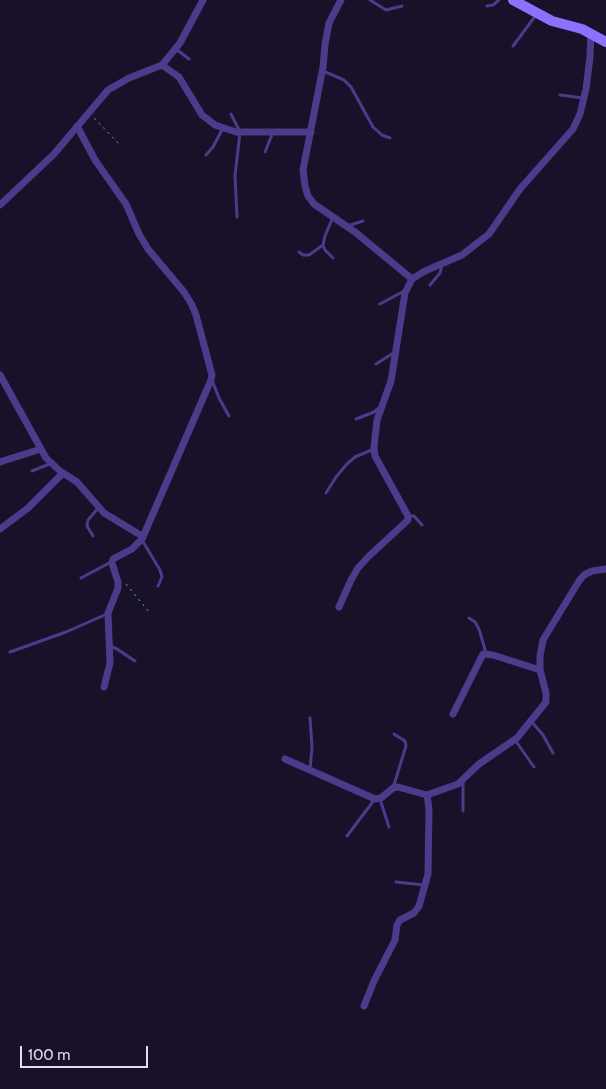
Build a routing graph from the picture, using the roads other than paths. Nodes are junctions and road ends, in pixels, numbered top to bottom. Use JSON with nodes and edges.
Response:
{"nodes":[{"id":1,"x":203,"y":0,"type":"edge"},
{"id":2,"x":341,"y":0,"type":"edge"},
{"id":3,"x":370,"y":0,"type":"edge"},
{"id":4,"x":499,"y":0,"type":"edge"},
{"id":5,"x":513,"y":0,"type":"edge"},
{"id":6,"x":402,"y":6,"type":"dead end"},
{"id":7,"x":487,"y":6,"type":"dead end"},
{"id":8,"x":537,"y":13,"type":"junction"},
{"id":9,"x":591,"y":33,"type":"junction"},
{"id":10,"x":606,"y":42,"type":"edge"},
{"id":11,"x":513,"y":46,"type":"dead end"},
{"id":12,"x":176,"y":49,"type":"junction"},
{"id":13,"x":189,"y":59,"type":"dead end"},
{"id":14,"x":162,"y":65,"type":"junction"},
{"id":15,"x":322,"y":71,"type":"junction"},
{"id":16,"x":560,"y":95,"type":"dead end"},
{"id":17,"x":584,"y":98,"type":"junction"},
{"id":18,"x":231,"y":114,"type":"dead end"},
{"id":19,"x":77,"y":126,"type":"junction"},
{"id":20,"x":223,"y":128,"type":"junction"},
{"id":21,"x":240,"y":132,"type":"junction"},
{"id":22,"x":274,"y":132,"type":"junction"},
{"id":23,"x":311,"y":132,"type":"junction"},
{"id":24,"x":390,"y":138,"type":"dead end"},
{"id":25,"x":265,"y":152,"type":"dead end"},
{"id":26,"x":206,"y":155,"type":"dead end"},
{"id":27,"x":0,"y":205,"type":"edge"},
{"id":28,"x":238,"y":217,"type":"dead end"},
{"id":29,"x":333,"y":217,"type":"junction"},
{"id":30,"x":363,"y":221,"type":"dead end"},
{"id":31,"x":346,"y":226,"type":"junction"},
{"id":32,"x":323,"y":245,"type":"junction"},
{"id":33,"x":298,"y":252,"type":"dead end"},
{"id":34,"x":333,"y":258,"type":"dead end"},
{"id":35,"x":442,"y":263,"type":"junction"},
{"id":36,"x":412,"y":279,"type":"junction"},
{"id":37,"x":430,"y":285,"type":"dead end"},
{"id":38,"x":407,"y":290,"type":"junction"},
{"id":39,"x":380,"y":304,"type":"dead end"},
{"id":40,"x":396,"y":351,"type":"junction"},
{"id":41,"x":376,"y":364,"type":"dead end"},
{"id":42,"x":0,"y":375,"type":"edge"},
{"id":43,"x":211,"y":380,"type":"junction"},
{"id":44,"x":2,"y":384,"type":"edge"},
{"id":45,"x":381,"y":406,"type":"junction"},
{"id":46,"x":229,"y":416,"type":"dead end"},
{"id":47,"x":356,"y":419,"type":"dead end"},
{"id":48,"x":374,"y":448,"type":"junction"},
{"id":49,"x":41,"y":449,"type":"junction"},
{"id":50,"x":0,"y":462,"type":"edge"},
{"id":51,"x":52,"y":463,"type":"junction"},
{"id":52,"x":32,"y":471,"type":"dead end"},
{"id":53,"x":63,"y":473,"type":"junction"},
{"id":54,"x":326,"y":493,"type":"dead end"},
{"id":55,"x":100,"y":507,"type":"junction"},
{"id":56,"x":408,"y":516,"type":"junction"},
{"id":57,"x":422,"y":524,"type":"dead end"},
{"id":58,"x":0,"y":529,"type":"edge"},
{"id":59,"x":92,"y":536,"type":"dead end"},
{"id":60,"x":142,"y":538,"type":"junction"},
{"id":61,"x":112,"y":561,"type":"junction"},
{"id":62,"x":606,"y":569,"type":"edge"},
{"id":63,"x":81,"y":578,"type":"dead end"},
{"id":64,"x":158,"y":586,"type":"dead end"},
{"id":65,"x":339,"y":607,"type":"dead end"},
{"id":66,"x":108,"y":613,"type":"junction"},
{"id":67,"x":469,"y":618,"type":"dead end"},
{"id":68,"x":110,"y":646,"type":"junction"},
{"id":69,"x":10,"y":652,"type":"dead end"},
{"id":70,"x":486,"y":653,"type":"junction"},
{"id":71,"x":135,"y":661,"type":"dead end"},
{"id":72,"x":540,"y":670,"type":"junction"},
{"id":73,"x":104,"y":687,"type":"dead end"},
{"id":74,"x":453,"y":714,"type":"dead end"},
{"id":75,"x":310,"y":718,"type":"dead end"},
{"id":76,"x":531,"y":721,"type":"junction"},
{"id":77,"x":394,"y":734,"type":"dead end"},
{"id":78,"x":515,"y":740,"type":"junction"},
{"id":79,"x":553,"y":753,"type":"dead end"},
{"id":80,"x":285,"y":759,"type":"dead end"},
{"id":81,"x":534,"y":768,"type":"dead end"},
{"id":82,"x":310,"y":770,"type":"junction"},
{"id":83,"x":463,"y":780,"type":"junction"},
{"id":84,"x":393,"y":788,"type":"junction"},
{"id":85,"x":426,"y":795,"type":"junction"},
{"id":86,"x":377,"y":799,"type":"junction"},
{"id":87,"x":463,"y":812,"type":"dead end"},
{"id":88,"x":389,"y":827,"type":"dead end"},
{"id":89,"x":347,"y":836,"type":"dead end"},
{"id":90,"x":396,"y":882,"type":"dead end"},
{"id":91,"x":424,"y":886,"type":"junction"},
{"id":92,"x":364,"y":1006,"type":"dead end"}],
"edges":[{"from":1,"to":12,"type":"street"},
{"from":2,"to":15,"type":"street"},
{"from":3,"to":6,"type":"lane"},
{"from":4,"to":7,"type":"lane"},
{"from":5,"to":8,"type":"street"},
{"from":8,"to":9,"type":"street"},
{"from":8,"to":11,"type":"lane"},
{"from":9,"to":10,"type":"street"},
{"from":9,"to":17,"type":"street"},
{"from":12,"to":13,"type":"lane"},
{"from":12,"to":14,"type":"street"},
{"from":14,"to":19,"type":"street"},
{"from":14,"to":20,"type":"street"},
{"from":15,"to":23,"type":"street"},
{"from":15,"to":24,"type":"lane"},
{"from":16,"to":17,"type":"lane"},
{"from":17,"to":35,"type":"street"},
{"from":18,"to":21,"type":"lane"},
{"from":19,"to":27,"type":"street"},
{"from":19,"to":43,"type":"street"},
{"from":20,"to":21,"type":"street"},
{"from":20,"to":26,"type":"lane"},
{"from":21,"to":22,"type":"street"},
{"from":21,"to":28,"type":"lane"},
{"from":22,"to":23,"type":"street"},
{"from":22,"to":25,"type":"lane"},
{"from":23,"to":29,"type":"street"},
{"from":29,"to":31,"type":"street"},
{"from":29,"to":32,"type":"lane"},
{"from":30,"to":31,"type":"lane"},
{"from":31,"to":36,"type":"street"},
{"from":32,"to":33,"type":"lane"},
{"from":32,"to":34,"type":"lane"},
{"from":35,"to":36,"type":"street"},
{"from":35,"to":37,"type":"lane"},
{"from":36,"to":38,"type":"street"},
{"from":38,"to":39,"type":"lane"},
{"from":38,"to":40,"type":"street"},
{"from":40,"to":41,"type":"lane"},
{"from":40,"to":45,"type":"street"},
{"from":42,"to":44,"type":"street"},
{"from":43,"to":46,"type":"lane"},
{"from":43,"to":60,"type":"street"},
{"from":44,"to":49,"type":"street"},
{"from":45,"to":47,"type":"lane"},
{"from":45,"to":48,"type":"street"},
{"from":48,"to":54,"type":"lane"},
{"from":48,"to":56,"type":"street"},
{"from":49,"to":50,"type":"street"},
{"from":49,"to":51,"type":"street"},
{"from":51,"to":52,"type":"lane"},
{"from":51,"to":53,"type":"street"},
{"from":53,"to":55,"type":"street"},
{"from":53,"to":58,"type":"street"},
{"from":55,"to":59,"type":"lane"},
{"from":55,"to":60,"type":"street"},
{"from":56,"to":57,"type":"lane"},
{"from":56,"to":65,"type":"street"},
{"from":60,"to":61,"type":"street"},
{"from":60,"to":64,"type":"lane"},
{"from":61,"to":63,"type":"lane"},
{"from":61,"to":66,"type":"street"},
{"from":62,"to":72,"type":"street"},
{"from":66,"to":68,"type":"street"},
{"from":66,"to":69,"type":"lane"},
{"from":67,"to":70,"type":"lane"},
{"from":68,"to":71,"type":"lane"},
{"from":68,"to":73,"type":"street"},
{"from":70,"to":72,"type":"street"},
{"from":70,"to":74,"type":"street"},
{"from":72,"to":76,"type":"street"},
{"from":75,"to":82,"type":"lane"},
{"from":76,"to":78,"type":"street"},
{"from":76,"to":79,"type":"lane"},
{"from":77,"to":84,"type":"lane"},
{"from":78,"to":81,"type":"lane"},
{"from":78,"to":83,"type":"street"},
{"from":80,"to":82,"type":"street"},
{"from":82,"to":86,"type":"street"},
{"from":83,"to":85,"type":"street"},
{"from":83,"to":87,"type":"lane"},
{"from":84,"to":85,"type":"street"},
{"from":84,"to":86,"type":"street"},
{"from":85,"to":91,"type":"street"},
{"from":86,"to":88,"type":"lane"},
{"from":86,"to":89,"type":"lane"},
{"from":90,"to":91,"type":"lane"},
{"from":91,"to":92,"type":"street"}]}
